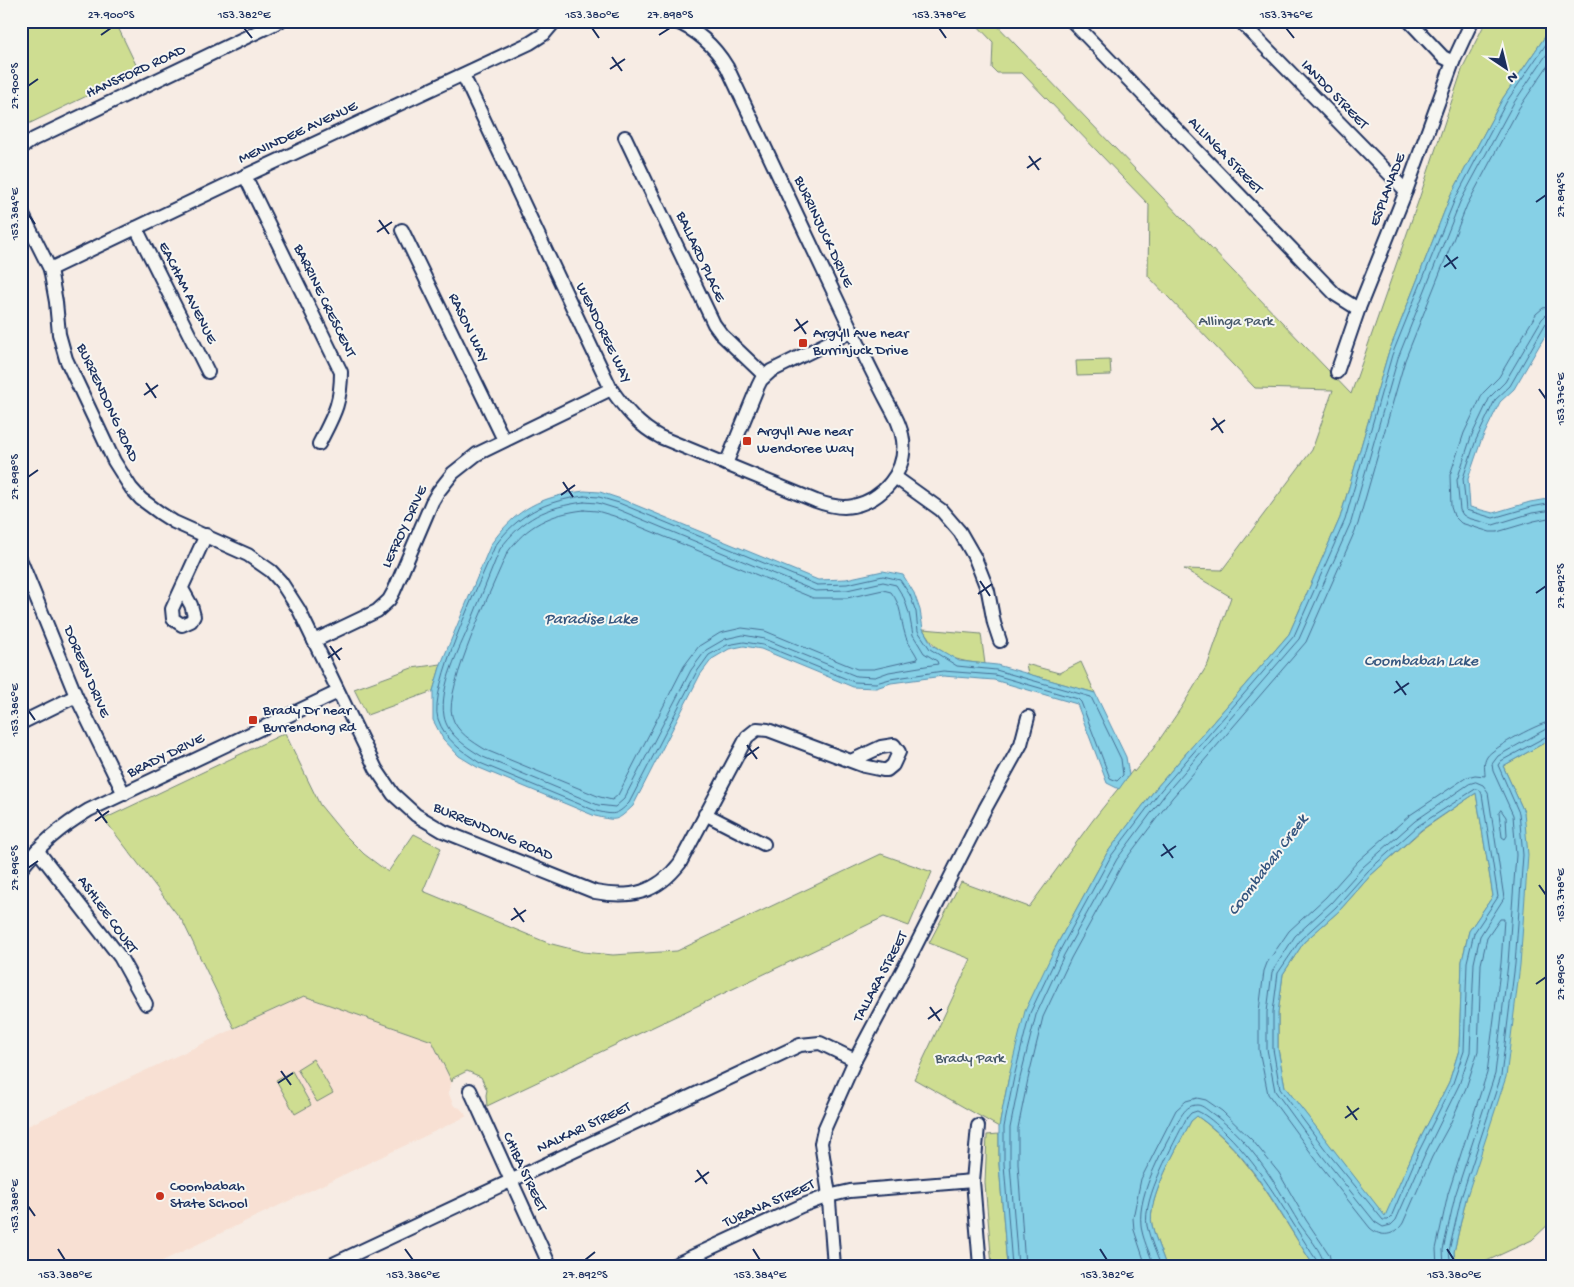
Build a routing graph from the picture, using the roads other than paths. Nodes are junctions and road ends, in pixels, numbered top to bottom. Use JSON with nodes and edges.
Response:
{"nodes":[{"id":1,"x":280,"y":21,"type":"edge"},
{"id":2,"x":556,"y":21,"type":"edge"},
{"id":3,"x":674,"y":21,"type":"edge"},
{"id":4,"x":1072,"y":21,"type":"edge"},
{"id":5,"x":1240,"y":21,"type":"edge"},
{"id":6,"x":1409,"y":21,"type":"edge"},
{"id":7,"x":1472,"y":21,"type":"edge"},
{"id":8,"x":1453,"y":62,"type":"junction"},
{"id":9,"x":463,"y":75,"type":"junction"},
{"id":10,"x":625,"y":137,"type":"dead end"},
{"id":11,"x":27,"y":140,"type":"edge"},
{"id":12,"x":21,"y":148,"type":"edge"},
{"id":13,"x":244,"y":176,"type":"junction"},
{"id":14,"x":1406,"y":191,"type":"junction"},
{"id":15,"x":21,"y":211,"type":"edge"},
{"id":16,"x":136,"y":228,"type":"junction"},
{"id":17,"x":402,"y":230,"type":"dead end"},
{"id":18,"x":50,"y":269,"type":"junction"},
{"id":19,"x":1359,"y":308,"type":"junction"},
{"id":20,"x":852,"y":331,"type":"junction"},
{"id":21,"x":208,"y":372,"type":"dead end"},
{"id":22,"x":1337,"y":372,"type":"dead end"},
{"id":23,"x":765,"y":376,"type":"junction"},
{"id":24,"x":611,"y":389,"type":"junction"},
{"id":25,"x":504,"y":440,"type":"junction"},
{"id":26,"x":318,"y":444,"type":"dead end"},
{"id":27,"x":726,"y":464,"type":"junction"},
{"id":28,"x":895,"y":477,"type":"junction"},
{"id":29,"x":206,"y":535,"type":"junction"},
{"id":30,"x":21,"y":561,"type":"edge"},
{"id":31,"x":26,"y":582,"type":"edge"},
{"id":32,"x":182,"y":589,"type":"dead end"},
{"id":33,"x":314,"y":641,"type":"junction"},
{"id":34,"x":1000,"y":641,"type":"dead end"},
{"id":35,"x":338,"y":692,"type":"junction"},
{"id":36,"x":76,"y":696,"type":"junction"},
{"id":37,"x":1028,"y":716,"type":"dead end"},
{"id":38,"x":21,"y":723,"type":"edge"},
{"id":39,"x":852,"y":761,"type":"dead end"},
{"id":40,"x":124,"y":794,"type":"junction"},
{"id":41,"x":705,"y":814,"type":"junction"},
{"id":42,"x":764,"y":844,"type":"dead end"},
{"id":43,"x":37,"y":850,"type":"junction"},
{"id":44,"x":21,"y":869,"type":"edge"},
{"id":45,"x":146,"y":1004,"type":"dead end"},
{"id":46,"x":855,"y":1060,"type":"junction"},
{"id":47,"x":470,"y":1090,"type":"dead end"},
{"id":48,"x":978,"y":1126,"type":"dead end"},
{"id":49,"x":510,"y":1180,"type":"junction"},
{"id":50,"x":973,"y":1182,"type":"junction"},
{"id":51,"x":828,"y":1196,"type":"junction"},
{"id":52,"x":329,"y":1266,"type":"edge"},
{"id":53,"x":550,"y":1266,"type":"edge"},
{"id":54,"x":672,"y":1266,"type":"edge"},
{"id":55,"x":834,"y":1266,"type":"edge"},
{"id":56,"x":980,"y":1266,"type":"edge"}],
"edges":[{"from":1,"to":11,"type":"street","name":"HANSFORD ROAD"},
{"from":2,"to":9,"type":"street","name":"MENINDEE AVENUE"},
{"from":3,"to":20,"type":"street","name":"BURRINJUCK DRIVE"},
{"from":4,"to":19,"type":"street","name":"ALLINGA STREET"},
{"from":5,"to":14,"type":"street","name":"IANDO STREET"},
{"from":6,"to":8,"type":"street"},
{"from":7,"to":8,"type":"street","name":"ESPLANADE"},
{"from":8,"to":14,"type":"street","name":"ESPLANADE"},
{"from":9,"to":13,"type":"street","name":"MENINDEE AVENUE"},
{"from":9,"to":24,"type":"street","name":"WENDOREE WAY"},
{"from":10,"to":23,"type":"street","name":"BALLARD PLACE"},
{"from":11,"to":12,"type":"street","name":"HANSFORD ROAD"},
{"from":13,"to":16,"type":"street","name":"MENINDEE AVENUE"},
{"from":13,"to":26,"type":"street","name":"BARRINE CRESCENT"},
{"from":14,"to":19,"type":"street","name":"ESPLANADE"},
{"from":15,"to":18,"type":"street","name":"BURRENDONG ROAD"},
{"from":16,"to":18,"type":"street","name":"MENINDEE AVENUE"},
{"from":16,"to":21,"type":"street","name":"EACHAM AVENUE"},
{"from":17,"to":25,"type":"street","name":"RASON WAY"},
{"from":18,"to":29,"type":"street","name":"BURRENDONG ROAD"},
{"from":19,"to":22,"type":"street","name":"ESPLANADE"},
{"from":20,"to":23,"type":"street"},
{"from":20,"to":28,"type":"street","name":"BURRINJUCK DRIVE"},
{"from":23,"to":27,"type":"street"},
{"from":24,"to":25,"type":"street","name":"LEFROY DRIVE"},
{"from":24,"to":27,"type":"street","name":"WENDOREE WAY"},
{"from":25,"to":33,"type":"street","name":"LEFROY DRIVE"},
{"from":27,"to":28,"type":"street","name":"WENDOREE WAY"},
{"from":28,"to":34,"type":"street"},
{"from":29,"to":32,"type":"street"},
{"from":29,"to":33,"type":"street","name":"BURRENDONG ROAD"},
{"from":30,"to":31,"type":"street","name":"DOREEN DRIVE"},
{"from":31,"to":36,"type":"street","name":"DOREEN DRIVE"},
{"from":33,"to":35,"type":"street","name":"BURRENDONG ROAD"},
{"from":35,"to":40,"type":"street","name":"BRADY DRIVE"},
{"from":35,"to":41,"type":"street","name":"BURRENDONG ROAD"},
{"from":36,"to":38,"type":"street"},
{"from":36,"to":40,"type":"street","name":"DOREEN DRIVE"},
{"from":37,"to":46,"type":"street","name":"TALLARA STREET"},
{"from":39,"to":41,"type":"street","name":"BURRENDONG ROAD"},
{"from":40,"to":43,"type":"street","name":"BRADY DRIVE"},
{"from":41,"to":42,"type":"street"},
{"from":43,"to":44,"type":"street","name":"BRADY DRIVE"},
{"from":43,"to":45,"type":"street","name":"ASHLEE COURT"},
{"from":46,"to":49,"type":"street","name":"NALKARI STREET"},
{"from":46,"to":51,"type":"street","name":"TALLARA STREET"},
{"from":47,"to":49,"type":"street","name":"CHIBA STREET"},
{"from":48,"to":50,"type":"street"},
{"from":49,"to":52,"type":"street","name":"NALKARI STREET"},
{"from":49,"to":53,"type":"street","name":"CHIBA STREET"},
{"from":50,"to":51,"type":"street","name":"TURANA STREET"},
{"from":50,"to":56,"type":"street"},
{"from":51,"to":54,"type":"street","name":"TURANA STREET"},
{"from":51,"to":55,"type":"street","name":"TALLARA STREET"}]}
